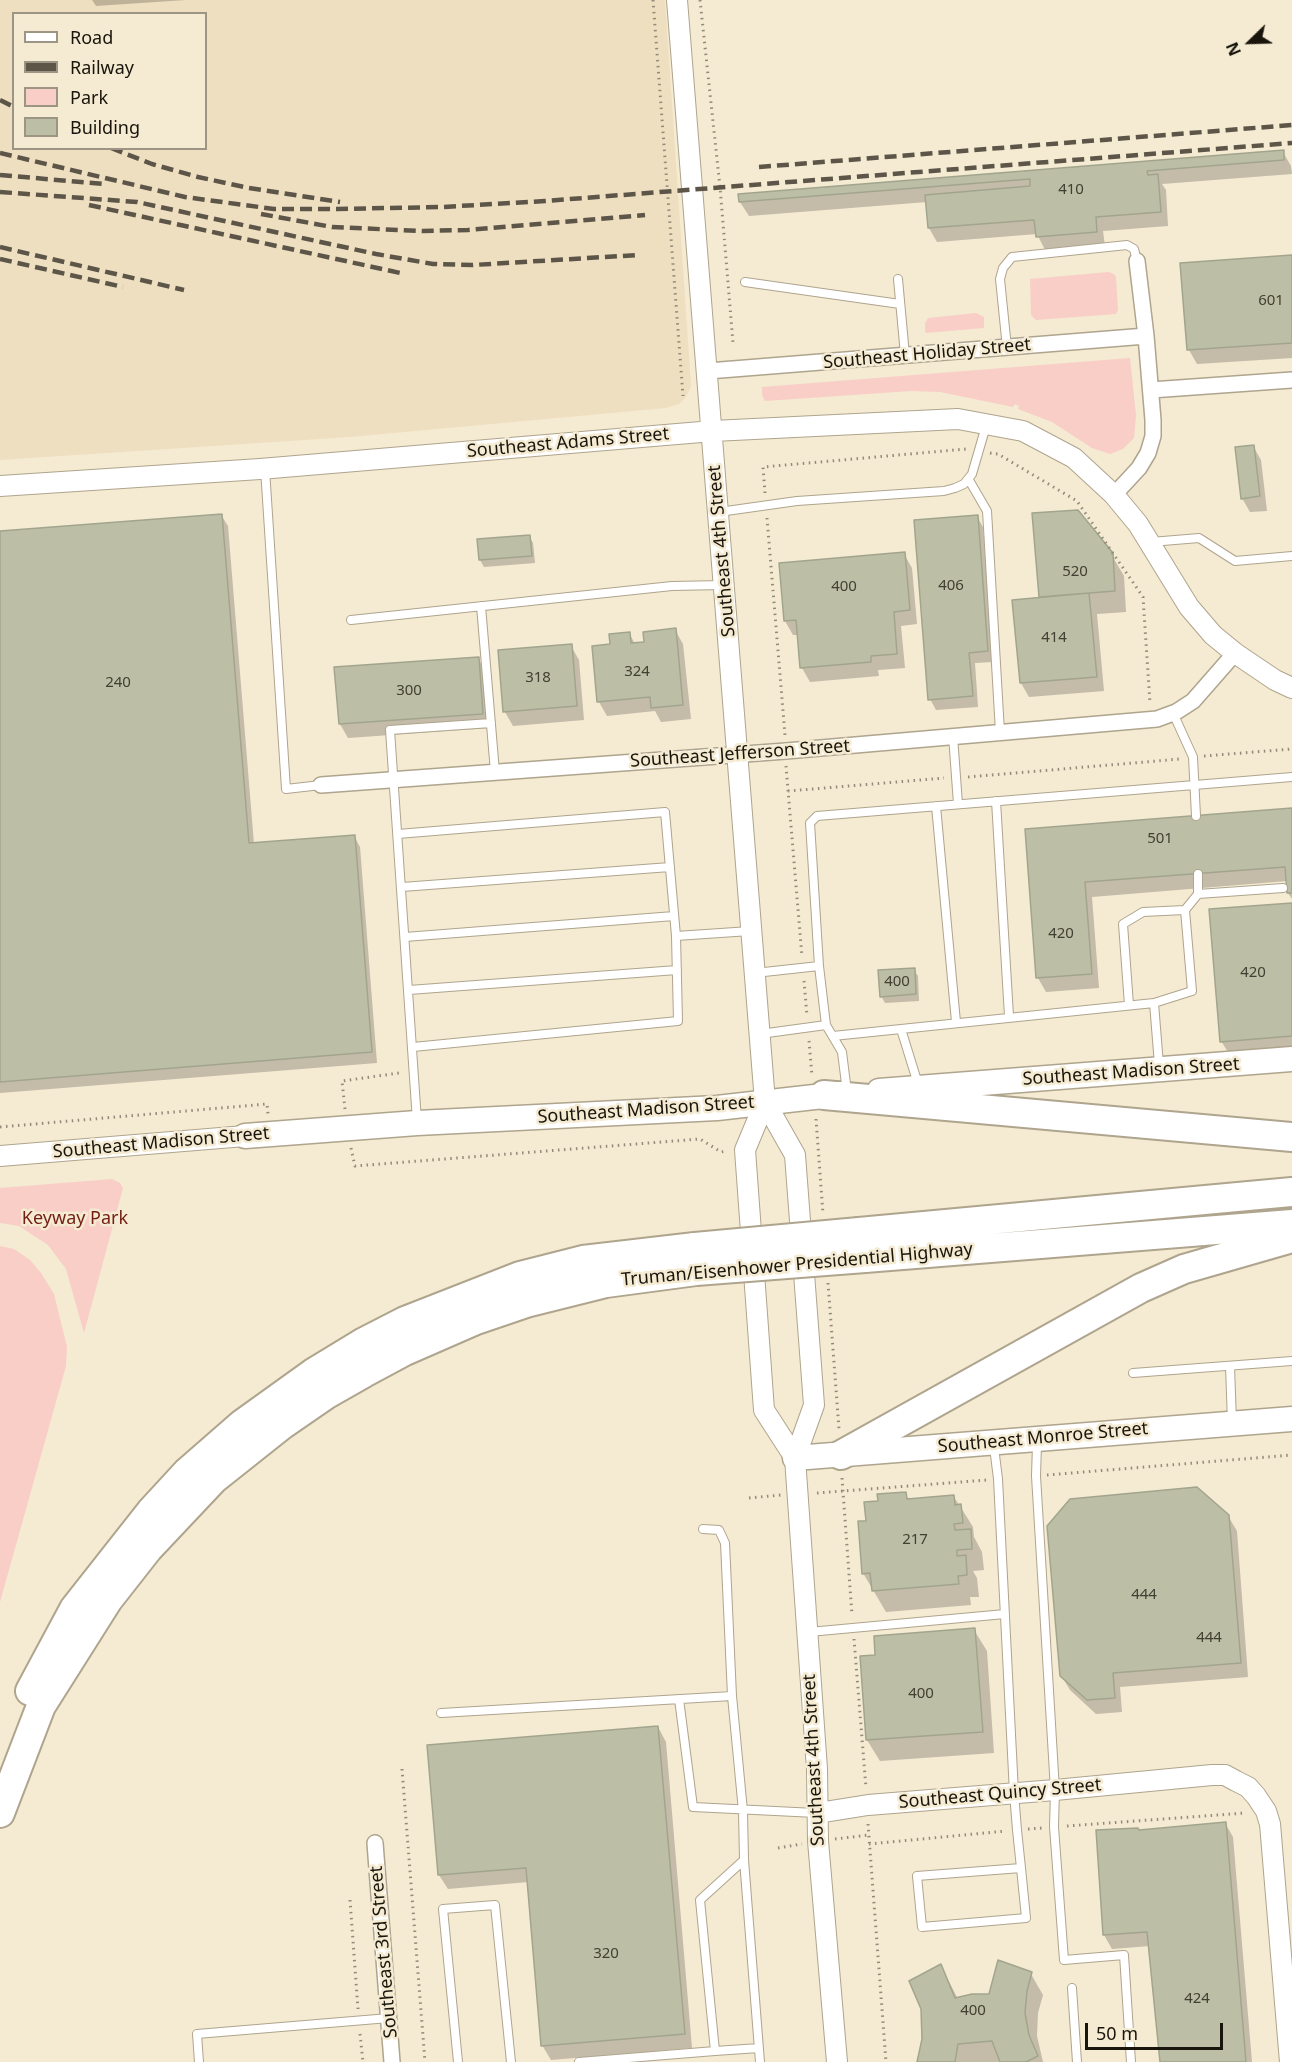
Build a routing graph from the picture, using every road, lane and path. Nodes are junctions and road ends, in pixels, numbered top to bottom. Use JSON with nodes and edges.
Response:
{"nodes":[{"id":1,"x":652,"y":0,"type":"edge"},
{"id":2,"x":677,"y":0,"type":"edge"},
{"id":3,"x":700,"y":0,"type":"edge"},
{"id":4,"x":1137,"y":261,"type":"joint"},
{"id":5,"x":898,"y":279,"type":"dead end"},
{"id":6,"x":745,"y":282,"type":"dead end"},
{"id":7,"x":900,"y":304,"type":"junction"},
{"id":8,"x":1146,"y":336,"type":"junction"},
{"id":9,"x":733,"y":343,"type":"dead end"},
{"id":10,"x":1007,"y":348,"type":"junction"},
{"id":11,"x":905,"y":356,"type":"junction"},
{"id":12,"x":708,"y":371,"type":"junction"},
{"id":13,"x":1292,"y":380,"type":"edge"},
{"id":14,"x":1151,"y":390,"type":"junction"},
{"id":15,"x":683,"y":396,"type":"dead end"},
{"id":16,"x":986,"y":424,"type":"junction"},
{"id":17,"x":713,"y":431,"type":"junction"},
{"id":18,"x":265,"y":469,"type":"junction"},
{"id":19,"x":969,"y":480,"type":"junction"},
{"id":20,"x":0,"y":486,"type":"edge"},
{"id":21,"x":1114,"y":495,"type":"junction"},
{"id":22,"x":719,"y":512,"type":"junction"},
{"id":23,"x":1150,"y":543,"type":"junction"},
{"id":24,"x":1292,"y":556,"type":"edge"},
{"id":25,"x":725,"y":585,"type":"junction"},
{"id":26,"x":481,"y":606,"type":"junction"},
{"id":27,"x":351,"y":620,"type":"dead end"},
{"id":28,"x":1235,"y":653,"type":"junction"},
{"id":29,"x":1292,"y":688,"type":"edge"},
{"id":30,"x":1173,"y":713,"type":"junction"},
{"id":31,"x":491,"y":723,"type":"junction"},
{"id":32,"x":1000,"y":732,"type":"junction"},
{"id":33,"x":953,"y":736,"type":"junction"},
{"id":34,"x":1292,"y":749,"type":"edge"},
{"id":35,"x":738,"y":755,"type":"junction"},
{"id":36,"x":1193,"y":757,"type":"junction"},
{"id":37,"x":495,"y":772,"type":"junction"},
{"id":38,"x":956,"y":777,"type":"junction"},
{"id":39,"x":1292,"y":777,"type":"edge"},
{"id":40,"x":394,"y":779,"type":"junction"},
{"id":41,"x":321,"y":785,"type":"joint"},
{"id":42,"x":1194,"y":785,"type":"junction"},
{"id":43,"x":788,"y":790,"type":"dead end"},
{"id":44,"x":996,"y":801,"type":"junction"},
{"id":45,"x":958,"y":804,"type":"junction"},
{"id":46,"x":936,"y":806,"type":"junction"},
{"id":47,"x":1196,"y":816,"type":"dead end"},
{"id":48,"x":398,"y":834,"type":"junction"},
{"id":49,"x":670,"y":867,"type":"junction"},
{"id":50,"x":1198,"y":874,"type":"dead end"},
{"id":51,"x":402,"y":886,"type":"junction"},
{"id":52,"x":1283,"y":888,"type":"dead end"},
{"id":53,"x":1198,"y":894,"type":"junction"},
{"id":54,"x":1185,"y":909,"type":"junction"},
{"id":55,"x":674,"y":916,"type":"junction"},
{"id":56,"x":752,"y":931,"type":"junction"},
{"id":57,"x":676,"y":936,"type":"junction"},
{"id":58,"x":405,"y":937,"type":"junction"},
{"id":59,"x":819,"y":966,"type":"junction"},
{"id":60,"x":677,"y":970,"type":"junction"},
{"id":61,"x":755,"y":973,"type":"junction"},
{"id":62,"x":409,"y":990,"type":"junction"},
{"id":63,"x":1154,"y":1003,"type":"junction"},
{"id":64,"x":1129,"y":1005,"type":"junction"},
{"id":65,"x":1010,"y":1016,"type":"junction"},
{"id":66,"x":956,"y":1023,"type":"junction"},
{"id":67,"x":826,"y":1025,"type":"junction"},
{"id":68,"x":901,"y":1029,"type":"junction"},
{"id":69,"x":760,"y":1034,"type":"junction"},
{"id":70,"x":833,"y":1036,"type":"junction"},
{"id":71,"x":412,"y":1047,"type":"junction"},
{"id":72,"x":1292,"y":1059,"type":"edge"},
{"id":73,"x":1159,"y":1070,"type":"junction"},
{"id":74,"x":919,"y":1088,"type":"junction"},
{"id":75,"x":836,"y":1094,"type":"junction"},
{"id":76,"x":765,"y":1102,"type":"junction"},
{"id":77,"x":268,"y":1116,"type":"dead end"},
{"id":78,"x":417,"y":1123,"type":"junction"},
{"id":79,"x":0,"y":1127,"type":"edge"},
{"id":80,"x":245,"y":1136,"type":"joint"},
{"id":81,"x":1292,"y":1137,"type":"edge"},
{"id":82,"x":745,"y":1150,"type":"junction"},
{"id":83,"x":0,"y":1156,"type":"edge"},
{"id":84,"x":355,"y":1166,"type":"dead end"},
{"id":85,"x":1292,"y":1192,"type":"edge"},
{"id":86,"x":1292,"y":1224,"type":"edge"},
{"id":87,"x":1292,"y":1238,"type":"edge"},
{"id":88,"x":862,"y":1245,"type":"junction"},
{"id":89,"x":695,"y":1259,"type":"junction"},
{"id":90,"x":1292,"y":1361,"type":"edge"},
{"id":91,"x":1230,"y":1366,"type":"junction"},
{"id":92,"x":1133,"y":1373,"type":"dead end"},
{"id":93,"x":1292,"y":1419,"type":"edge"},
{"id":94,"x":1232,"y":1423,"type":"junction"},
{"id":95,"x":1038,"y":1439,"type":"junction"},
{"id":96,"x":993,"y":1442,"type":"junction"},
{"id":97,"x":841,"y":1455,"type":"junction"},
{"id":98,"x":1292,"y":1455,"type":"edge"},
{"id":99,"x":795,"y":1458,"type":"junction"},
{"id":100,"x":1036,"y":1476,"type":"junction"},
{"id":101,"x":998,"y":1479,"type":"junction"},
{"id":102,"x":797,"y":1494,"type":"junction"},
{"id":103,"x":749,"y":1498,"type":"dead end"},
{"id":104,"x":703,"y":1529,"type":"dead end"},
{"id":105,"x":1005,"y":1614,"type":"junction"},
{"id":106,"x":807,"y":1632,"type":"junction"},
{"id":107,"x":732,"y":1696,"type":"junction"},
{"id":108,"x":678,"y":1699,"type":"junction"},
{"id":109,"x":32,"y":1704,"type":"junction"},
{"id":110,"x":441,"y":1713,"type":"dead end"},
{"id":111,"x":0,"y":1756,"type":"edge"},
{"id":112,"x":402,"y":1769,"type":"dead end"},
{"id":113,"x":1055,"y":1790,"type":"junction"},
{"id":114,"x":1014,"y":1793,"type":"junction"},
{"id":115,"x":1266,"y":1810,"type":"junction"},
{"id":116,"x":743,"y":1811,"type":"junction"},
{"id":117,"x":0,"y":1813,"type":"edge"},
{"id":118,"x":818,"y":1814,"type":"junction"},
{"id":119,"x":1054,"y":1827,"type":"junction"},
{"id":120,"x":1017,"y":1830,"type":"junction"},
{"id":121,"x":375,"y":1843,"type":"dead end"},
{"id":122,"x":869,"y":1844,"type":"dead end"},
{"id":123,"x":744,"y":1860,"type":"junction"},
{"id":124,"x":1021,"y":1868,"type":"junction"},
{"id":125,"x":350,"y":1900,"type":"dead end"},
{"id":126,"x":1072,"y":1988,"type":"dead end"},
{"id":127,"x":389,"y":2018,"type":"junction"},
{"id":128,"x":359,"y":2020,"type":"junction"},
{"id":129,"x":759,"y":2049,"type":"junction"},
{"id":130,"x":715,"y":2051,"type":"junction"},
{"id":131,"x":199,"y":2062,"type":"edge"},
{"id":132,"x":363,"y":2062,"type":"edge"},
{"id":133,"x":392,"y":2062,"type":"edge"},
{"id":134,"x":425,"y":2062,"type":"edge"},
{"id":135,"x":458,"y":2062,"type":"edge"},
{"id":136,"x":511,"y":2062,"type":"edge"},
{"id":137,"x":579,"y":2062,"type":"edge"},
{"id":138,"x":760,"y":2062,"type":"edge"},
{"id":139,"x":837,"y":2062,"type":"edge"},
{"id":140,"x":1077,"y":2062,"type":"edge"},
{"id":141,"x":1131,"y":2062,"type":"edge"},
{"id":142,"x":1290,"y":2062,"type":"edge"}],
"edges":[{"from":1,"to":15,"type":"path"},
{"from":2,"to":12,"type":"street","name":"Southeast 4th Street"},
{"from":3,"to":9,"type":"path"},
{"from":4,"to":8,"type":"street"},
{"from":4,"to":10,"type":"lane"},
{"from":5,"to":7,"type":"lane"},
{"from":6,"to":7,"type":"lane"},
{"from":7,"to":11,"type":"lane"},
{"from":8,"to":10,"type":"street","name":"Southeast Holiday Street"},
{"from":8,"to":14,"type":"street"},
{"from":10,"to":11,"type":"street","name":"Southeast Holiday Street"},
{"from":11,"to":12,"type":"street","name":"Southeast Holiday Street"},
{"from":12,"to":17,"type":"street","name":"Southeast 4th Street"},
{"from":13,"to":14,"type":"street"},
{"from":14,"to":21,"type":"street"},
{"from":16,"to":17,"type":"street","name":"Southeast Adams Street"},
{"from":16,"to":19,"type":"lane"},
{"from":16,"to":21,"type":"street","name":"Southeast Adams Street"},
{"from":17,"to":18,"type":"street","name":"Southeast Adams Street"},
{"from":17,"to":22,"type":"street","name":"Southeast 4th Street"},
{"from":18,"to":20,"type":"street","name":"Southeast Adams Street"},
{"from":18,"to":41,"type":"lane"},
{"from":19,"to":22,"type":"lane"},
{"from":19,"to":32,"type":"lane"},
{"from":21,"to":23,"type":"street","name":"Southeast Adams Street"},
{"from":22,"to":25,"type":"street","name":"Southeast 4th Street"},
{"from":23,"to":24,"type":"lane"},
{"from":23,"to":28,"type":"street","name":"Southeast Adams Street"},
{"from":25,"to":26,"type":"lane"},
{"from":25,"to":35,"type":"street","name":"Southeast 4th Street"},
{"from":26,"to":27,"type":"lane"},
{"from":26,"to":31,"type":"lane"},
{"from":28,"to":29,"type":"street","name":"Southeast Adams Street"},
{"from":28,"to":30,"type":"street","name":"Southeast Jefferson Street"},
{"from":30,"to":32,"type":"street","name":"Southeast Jefferson Street"},
{"from":30,"to":36,"type":"lane"},
{"from":31,"to":37,"type":"lane"},
{"from":31,"to":40,"type":"lane"},
{"from":32,"to":33,"type":"street","name":"Southeast Jefferson Street"},
{"from":33,"to":35,"type":"street","name":"Southeast Jefferson Street"},
{"from":33,"to":38,"type":"lane"},
{"from":34,"to":36,"type":"path"},
{"from":35,"to":37,"type":"street","name":"Southeast Jefferson Street"},
{"from":35,"to":56,"type":"street","name":"Southeast 4th Street"},
{"from":36,"to":38,"type":"path"},
{"from":36,"to":42,"type":"lane"},
{"from":37,"to":40,"type":"street","name":"Southeast Jefferson Street"},
{"from":38,"to":43,"type":"path"},
{"from":38,"to":45,"type":"lane"},
{"from":39,"to":42,"type":"lane"},
{"from":40,"to":41,"type":"street","name":"Southeast Jefferson Street"},
{"from":40,"to":48,"type":"lane"},
{"from":42,"to":44,"type":"lane"},
{"from":42,"to":47,"type":"lane"},
{"from":44,"to":45,"type":"lane"},
{"from":44,"to":65,"type":"lane"},
{"from":45,"to":46,"type":"lane"},
{"from":46,"to":59,"type":"lane"},
{"from":46,"to":66,"type":"lane"},
{"from":48,"to":49,"type":"lane"},
{"from":48,"to":51,"type":"lane"},
{"from":49,"to":51,"type":"lane"},
{"from":49,"to":55,"type":"lane"},
{"from":50,"to":53,"type":"lane"},
{"from":51,"to":58,"type":"lane"},
{"from":52,"to":53,"type":"lane"},
{"from":53,"to":54,"type":"lane"},
{"from":54,"to":63,"type":"lane"},
{"from":54,"to":64,"type":"lane"},
{"from":55,"to":57,"type":"lane"},
{"from":55,"to":58,"type":"lane"},
{"from":56,"to":57,"type":"lane"},
{"from":56,"to":61,"type":"street","name":"Southeast 4th Street"},
{"from":57,"to":60,"type":"lane"},
{"from":58,"to":62,"type":"lane"},
{"from":59,"to":61,"type":"lane"},
{"from":59,"to":67,"type":"lane"},
{"from":60,"to":62,"type":"lane"},
{"from":60,"to":71,"type":"lane"},
{"from":61,"to":69,"type":"street","name":"Southeast 4th Street"},
{"from":62,"to":71,"type":"lane"},
{"from":63,"to":64,"type":"lane"},
{"from":63,"to":73,"type":"lane"},
{"from":64,"to":65,"type":"lane"},
{"from":65,"to":66,"type":"lane"},
{"from":66,"to":68,"type":"lane"},
{"from":67,"to":69,"type":"lane"},
{"from":67,"to":70,"type":"lane"},
{"from":68,"to":70,"type":"lane"},
{"from":68,"to":74,"type":"lane"},
{"from":69,"to":76,"type":"street","name":"Southeast 4th Street"},
{"from":70,"to":75,"type":"lane"},
{"from":71,"to":78,"type":"lane"},
{"from":72,"to":73,"type":"main road","name":"Southeast Madison Street"},
{"from":73,"to":74,"type":"main road","name":"Southeast Madison Street"},
{"from":74,"to":75,"type":"main road","name":"Southeast Madison Street"},
{"from":75,"to":76,"type":"main road","name":"Southeast Madison Street"},
{"from":75,"to":81,"type":"highway"},
{"from":76,"to":78,"type":"main road","name":"Southeast Madison Street"},
{"from":76,"to":82,"type":"street","name":"Southeast 4th Street"},
{"from":76,"to":99,"type":"street","name":"Southeast 4th Street"},
{"from":77,"to":79,"type":"path"},
{"from":78,"to":80,"type":"main road","name":"Southeast Madison Street"},
{"from":80,"to":83,"type":"street","name":"Southeast Madison Street"},
{"from":82,"to":84,"type":"path"},
{"from":82,"to":99,"type":"street","name":"Southeast 4th Street"},
{"from":85,"to":88,"type":"highway","name":"Truman/Eisenhower Presidential Highway"},
{"from":86,"to":88,"type":"highway","name":"Truman/Eisenhower Presidential Highway"},
{"from":87,"to":97,"type":"highway"},
{"from":88,"to":89,"type":"highway","name":"Truman/Eisenhower Presidential Highway","bridge":true},
{"from":89,"to":109,"type":"highway","name":"Truman/Eisenhower Presidential Highway"},
{"from":89,"to":109,"type":"highway","name":"Truman/Eisenhower Presidential Highway"},
{"from":90,"to":91,"type":"lane"},
{"from":91,"to":92,"type":"lane"},
{"from":91,"to":94,"type":"lane"},
{"from":93,"to":94,"type":"main road","name":"Southeast Monroe Street"},
{"from":94,"to":95,"type":"main road","name":"Southeast Monroe Street"},
{"from":95,"to":96,"type":"main road","name":"Southeast Monroe Street"},
{"from":95,"to":100,"type":"lane"},
{"from":96,"to":97,"type":"main road","name":"Southeast Monroe Street"},
{"from":96,"to":101,"type":"lane"},
{"from":97,"to":99,"type":"main road","name":"Southeast Monroe Street"},
{"from":98,"to":100,"type":"path"},
{"from":99,"to":102,"type":"street","name":"Southeast 4th Street"},
{"from":100,"to":113,"type":"lane"},
{"from":101,"to":102,"type":"path"},
{"from":101,"to":105,"type":"lane"},
{"from":102,"to":103,"type":"path"},
{"from":102,"to":106,"type":"street","name":"Southeast 4th Street"},
{"from":104,"to":107,"type":"lane"},
{"from":105,"to":106,"type":"lane"},
{"from":105,"to":114,"type":"lane"},
{"from":106,"to":118,"type":"street","name":"Southeast 4th Street"},
{"from":107,"to":108,"type":"lane"},
{"from":107,"to":116,"type":"lane"},
{"from":108,"to":110,"type":"lane"},
{"from":108,"to":116,"type":"lane","name":"Southeast Quincy Street"},
{"from":109,"to":111,"type":"highway","name":"Truman/Eisenhower Presidential Highway"},
{"from":109,"to":117,"type":"highway","name":"Truman/Eisenhower Presidential Highway"},
{"from":112,"to":134,"type":"path"},
{"from":113,"to":114,"type":"street","name":"Southeast Quincy Street"},
{"from":113,"to":115,"type":"street","name":"Southeast Quincy Street"},
{"from":113,"to":119,"type":"lane"},
{"from":114,"to":118,"type":"street","name":"Southeast Quincy Street"},
{"from":114,"to":120,"type":"lane"},
{"from":115,"to":119,"type":"path"},
{"from":115,"to":142,"type":"street"},
{"from":116,"to":118,"type":"lane","name":"Southeast Quincy Street"},
{"from":116,"to":123,"type":"lane"},
{"from":118,"to":139,"type":"street","name":"Southeast 4th Street"},
{"from":119,"to":120,"type":"path"},
{"from":119,"to":141,"type":"lane"},
{"from":120,"to":122,"type":"path"},
{"from":120,"to":124,"type":"lane"},
{"from":121,"to":127,"type":"street","name":"Southeast 3rd Street"},
{"from":123,"to":129,"type":"lane"},
{"from":123,"to":130,"type":"lane"},
{"from":124,"to":124,"type":"lane"},
{"from":125,"to":128,"type":"path"},
{"from":126,"to":140,"type":"lane"},
{"from":127,"to":128,"type":"lane"},
{"from":127,"to":133,"type":"street","name":"Southeast 3rd Street"},
{"from":128,"to":131,"type":"lane"},
{"from":128,"to":132,"type":"path"},
{"from":129,"to":130,"type":"lane"},
{"from":129,"to":138,"type":"lane"},
{"from":130,"to":137,"type":"lane"},
{"from":135,"to":136,"type":"lane"}]}
